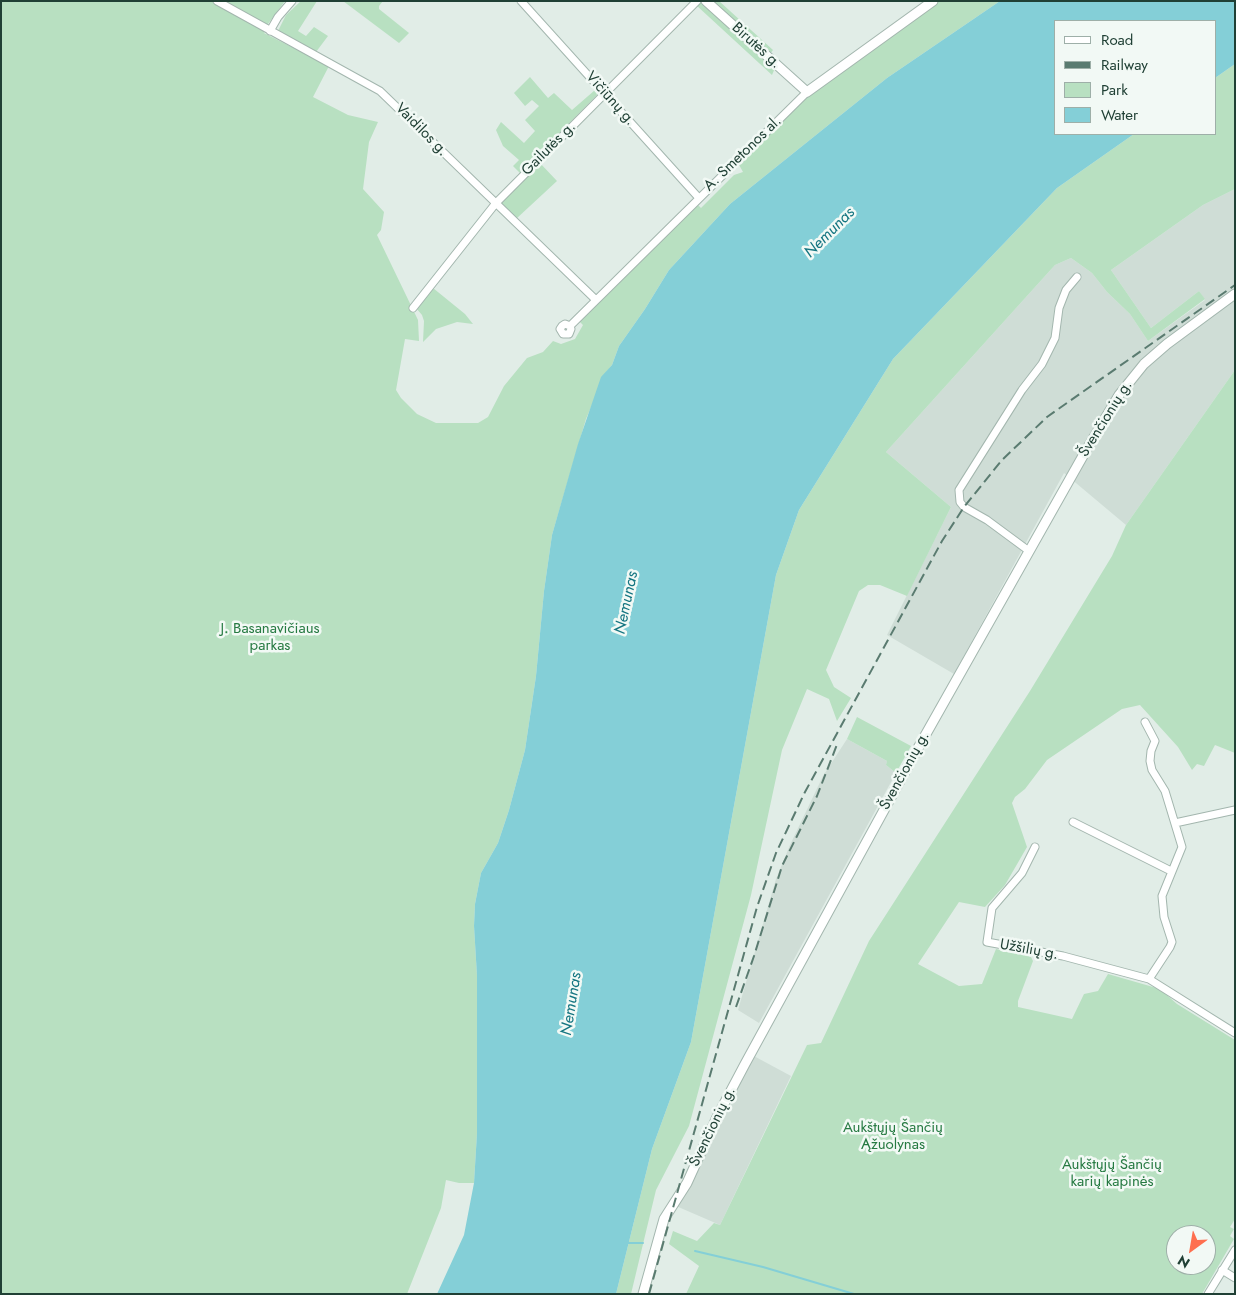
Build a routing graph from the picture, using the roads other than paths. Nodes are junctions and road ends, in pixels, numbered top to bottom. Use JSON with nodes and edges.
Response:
{"nodes":[{"id":1,"x":217,"y":1,"type":"edge"},
{"id":2,"x":292,"y":1,"type":"edge"},
{"id":3,"x":522,"y":1,"type":"edge"},
{"id":4,"x":697,"y":1,"type":"edge"},
{"id":5,"x":706,"y":1,"type":"edge"},
{"id":6,"x":933,"y":1,"type":"edge"},
{"id":7,"x":270,"y":31,"type":"junction"},
{"id":8,"x":807,"y":92,"type":"junction"},
{"id":9,"x":604,"y":93,"type":"junction"},
{"id":10,"x":698,"y":197,"type":"junction"},
{"id":11,"x":496,"y":203,"type":"junction"},
{"id":12,"x":1077,"y":277,"type":"dead end"},
{"id":13,"x":1235,"y":294,"type":"edge"},
{"id":14,"x":596,"y":300,"type":"junction"},
{"id":15,"x":413,"y":308,"type":"dead end"},
{"id":16,"x":570,"y":326,"type":"dead end"},
{"id":17,"x":1029,"y":551,"type":"junction"},
{"id":18,"x":1145,"y":722,"type":"dead end"},
{"id":19,"x":1235,"y":810,"type":"edge"},
{"id":20,"x":1073,"y":822,"type":"dead end"},
{"id":21,"x":1175,"y":823,"type":"junction"},
{"id":22,"x":1035,"y":847,"type":"dead end"},
{"id":23,"x":1172,"y":871,"type":"junction"},
{"id":24,"x":1149,"y":979,"type":"junction"},
{"id":25,"x":1235,"y":1033,"type":"edge"},
{"id":26,"x":1235,"y":1250,"type":"edge"},
{"id":27,"x":1222,"y":1270,"type":"junction"},
{"id":28,"x":1235,"y":1278,"type":"edge"},
{"id":29,"x":643,"y":1294,"type":"edge"},
{"id":30,"x":1208,"y":1294,"type":"edge"}],
"edges":[{"from":1,"to":7,"type":"street","name":"Vaidilos g."},
{"from":2,"to":7,"type":"street"},
{"from":3,"to":9,"type":"street","name":"Vičiūnų g."},
{"from":4,"to":9,"type":"street","name":"Gailutės g."},
{"from":5,"to":8,"type":"street","name":"Birutės g."},
{"from":6,"to":8,"type":"street","name":"A. Smetonos al."},
{"from":7,"to":11,"type":"street","name":"Vaidilos g."},
{"from":8,"to":10,"type":"street","name":"A. Smetonos al."},
{"from":9,"to":10,"type":"street","name":"Vičiūnų g."},
{"from":9,"to":11,"type":"street","name":"Gailutės g."},
{"from":10,"to":14,"type":"street","name":"A. Smetonos al."},
{"from":11,"to":14,"type":"street","name":"Vaidilos g."},
{"from":11,"to":15,"type":"street","name":"Gailutės g."},
{"from":12,"to":17,"type":"street"},
{"from":13,"to":17,"type":"street","name":"Švenčionių g."},
{"from":14,"to":16,"type":"street","name":"A. Smetonos al."},
{"from":17,"to":29,"type":"street","name":"Švenčionių g."},
{"from":18,"to":21,"type":"street"},
{"from":19,"to":21,"type":"street"},
{"from":20,"to":23,"type":"street"},
{"from":21,"to":23,"type":"street"},
{"from":22,"to":24,"type":"street","name":"Užšilių g."},
{"from":23,"to":24,"type":"street"},
{"from":24,"to":25,"type":"street","name":"Užšilių g."},
{"from":26,"to":27,"type":"street"},
{"from":27,"to":28,"type":"street"},
{"from":27,"to":30,"type":"street"}]}
